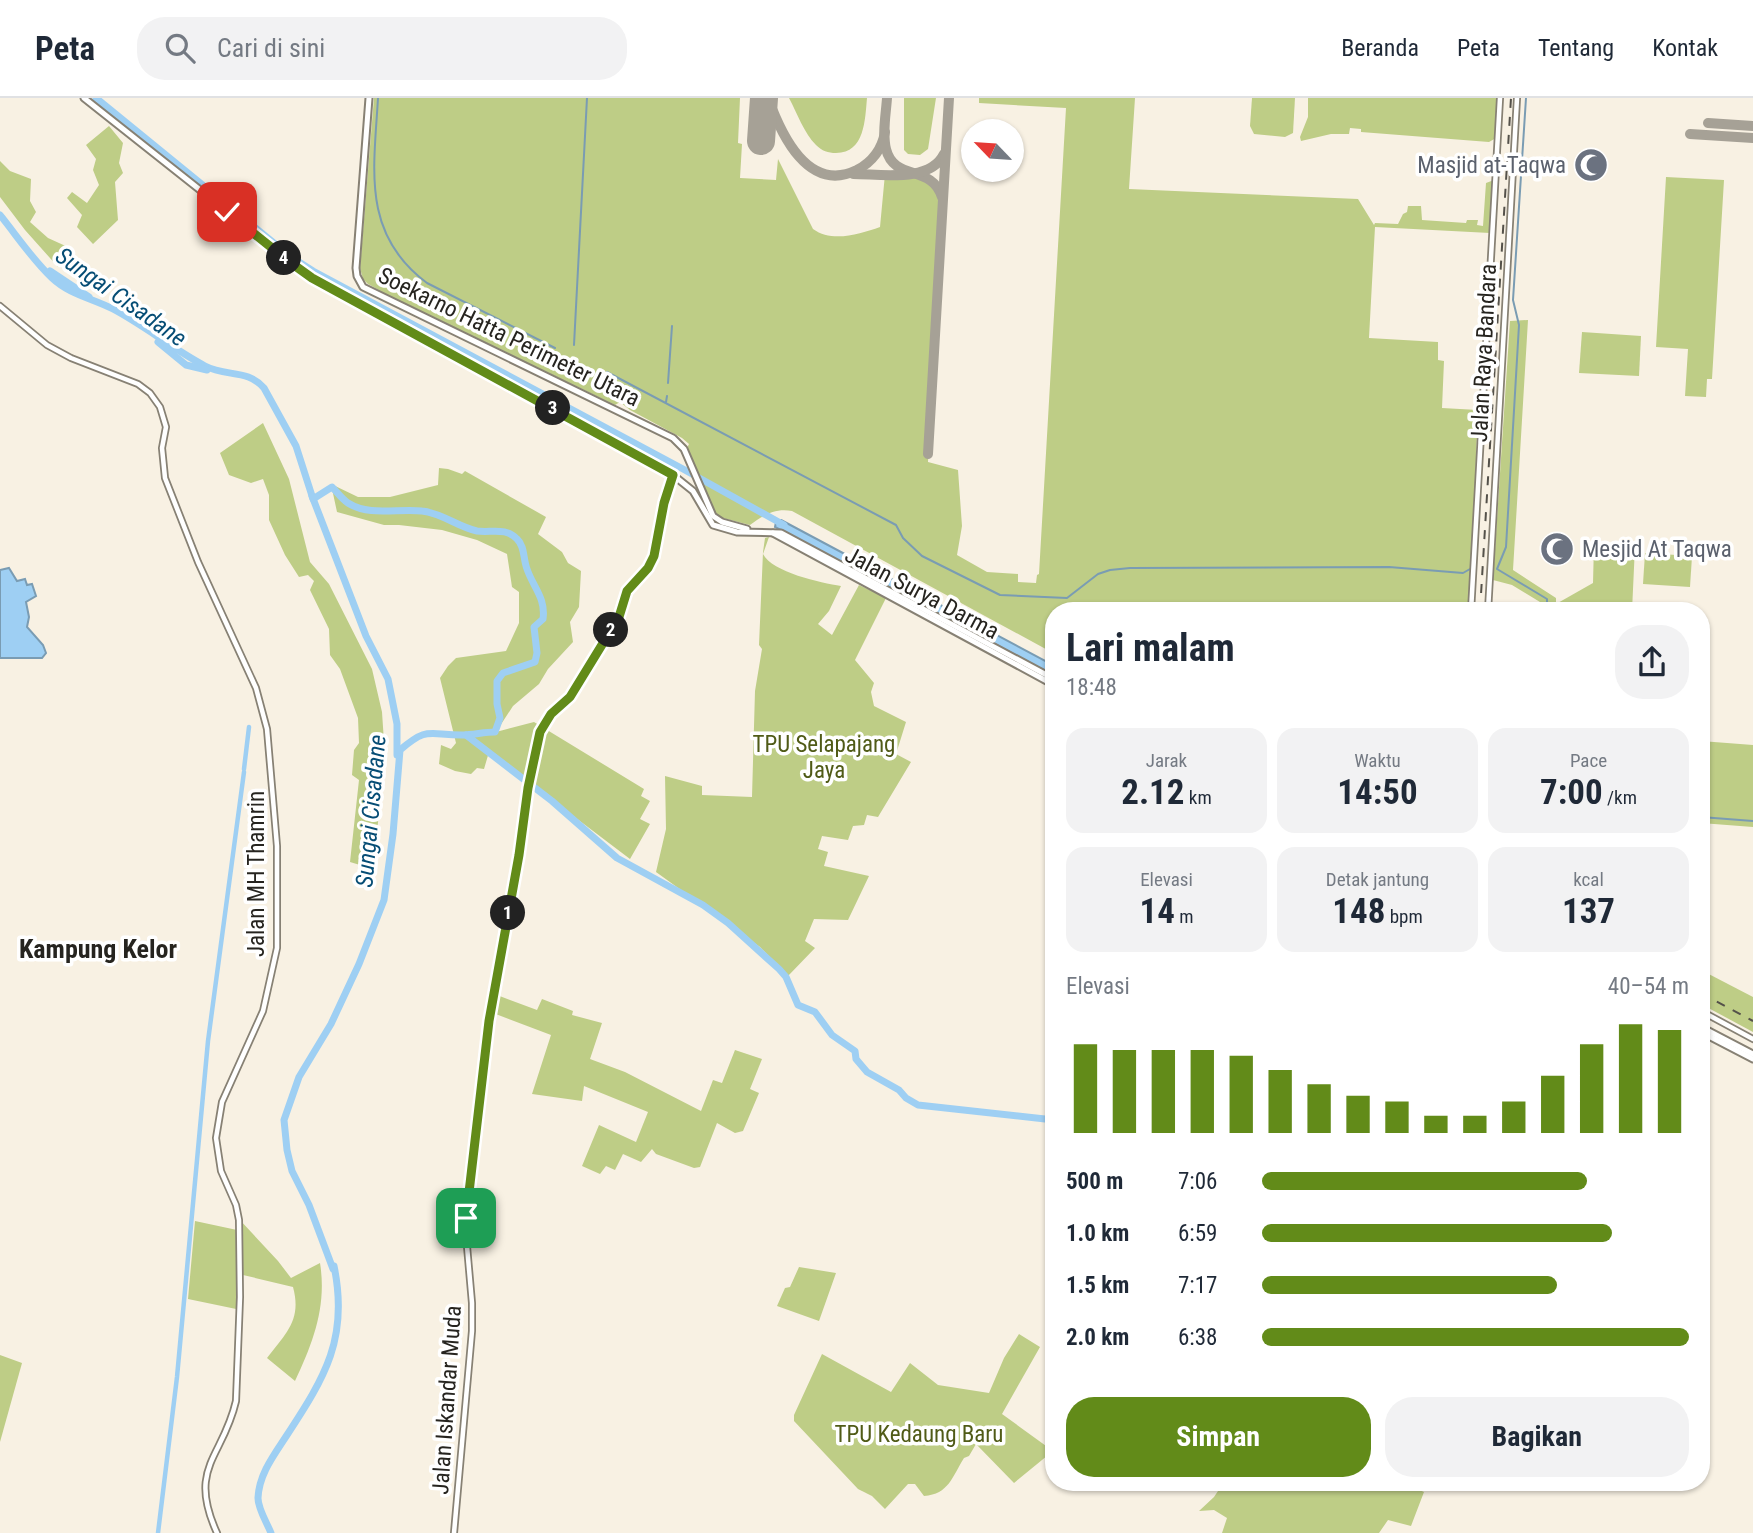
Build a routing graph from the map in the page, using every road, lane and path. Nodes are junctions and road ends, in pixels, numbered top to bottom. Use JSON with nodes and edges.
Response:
{"nodes":[{"id":1,"x":84,"y":98,"type":"edge"},
{"id":2,"x":369,"y":98,"type":"edge"},
{"id":3,"x":1500,"y":98,"type":"edge"},
{"id":4,"x":1517,"y":98,"type":"edge"},
{"id":5,"x":0,"y":306,"type":"edge"},
{"id":6,"x":673,"y":475,"type":"junction"},
{"id":7,"x":773,"y":533,"type":"junction"},
{"id":8,"x":1472,"y":602,"type":"edge"},
{"id":9,"x":1489,"y":602,"type":"edge"},
{"id":10,"x":1045,"y":674,"type":"edge"},
{"id":11,"x":1045,"y":680,"type":"edge"},
{"id":12,"x":1710,"y":1016,"type":"edge"},
{"id":13,"x":1710,"y":1032,"type":"edge"},
{"id":14,"x":1710,"y":1037,"type":"edge"},
{"id":15,"x":1753,"y":1039,"type":"edge"},
{"id":16,"x":1753,"y":1054,"type":"edge"},
{"id":17,"x":1753,"y":1059,"type":"edge"},
{"id":18,"x":217,"y":1533,"type":"edge"},
{"id":19,"x":454,"y":1533,"type":"edge"}],
"edges":[{"from":1,"to":6,"type":"main road","name":"Jalan Surya Darma"},
{"from":2,"to":7,"type":"main road","name":"Soekarno Hatta Perimeter Utara"},
{"from":3,"to":8,"type":"street","name":"Jalan Raya Bandara"},
{"from":4,"to":9,"type":"street","name":"Jalan Raya Bandara"},
{"from":5,"to":18,"type":"street","name":"Jalan MH Thamrin"},
{"from":6,"to":7,"type":"main road","name":"Jalan Surya Darma"},
{"from":6,"to":19,"type":"street","name":"Jalan Iskandar Muda"},
{"from":7,"to":10,"type":"main road","name":"Jalan Surya Darma"},
{"from":7,"to":11,"type":"main road","name":"Jalan Surya Darma"},
{"from":12,"to":15,"type":"street"},
{"from":13,"to":16,"type":"main road"},
{"from":14,"to":17,"type":"main road"}]}
